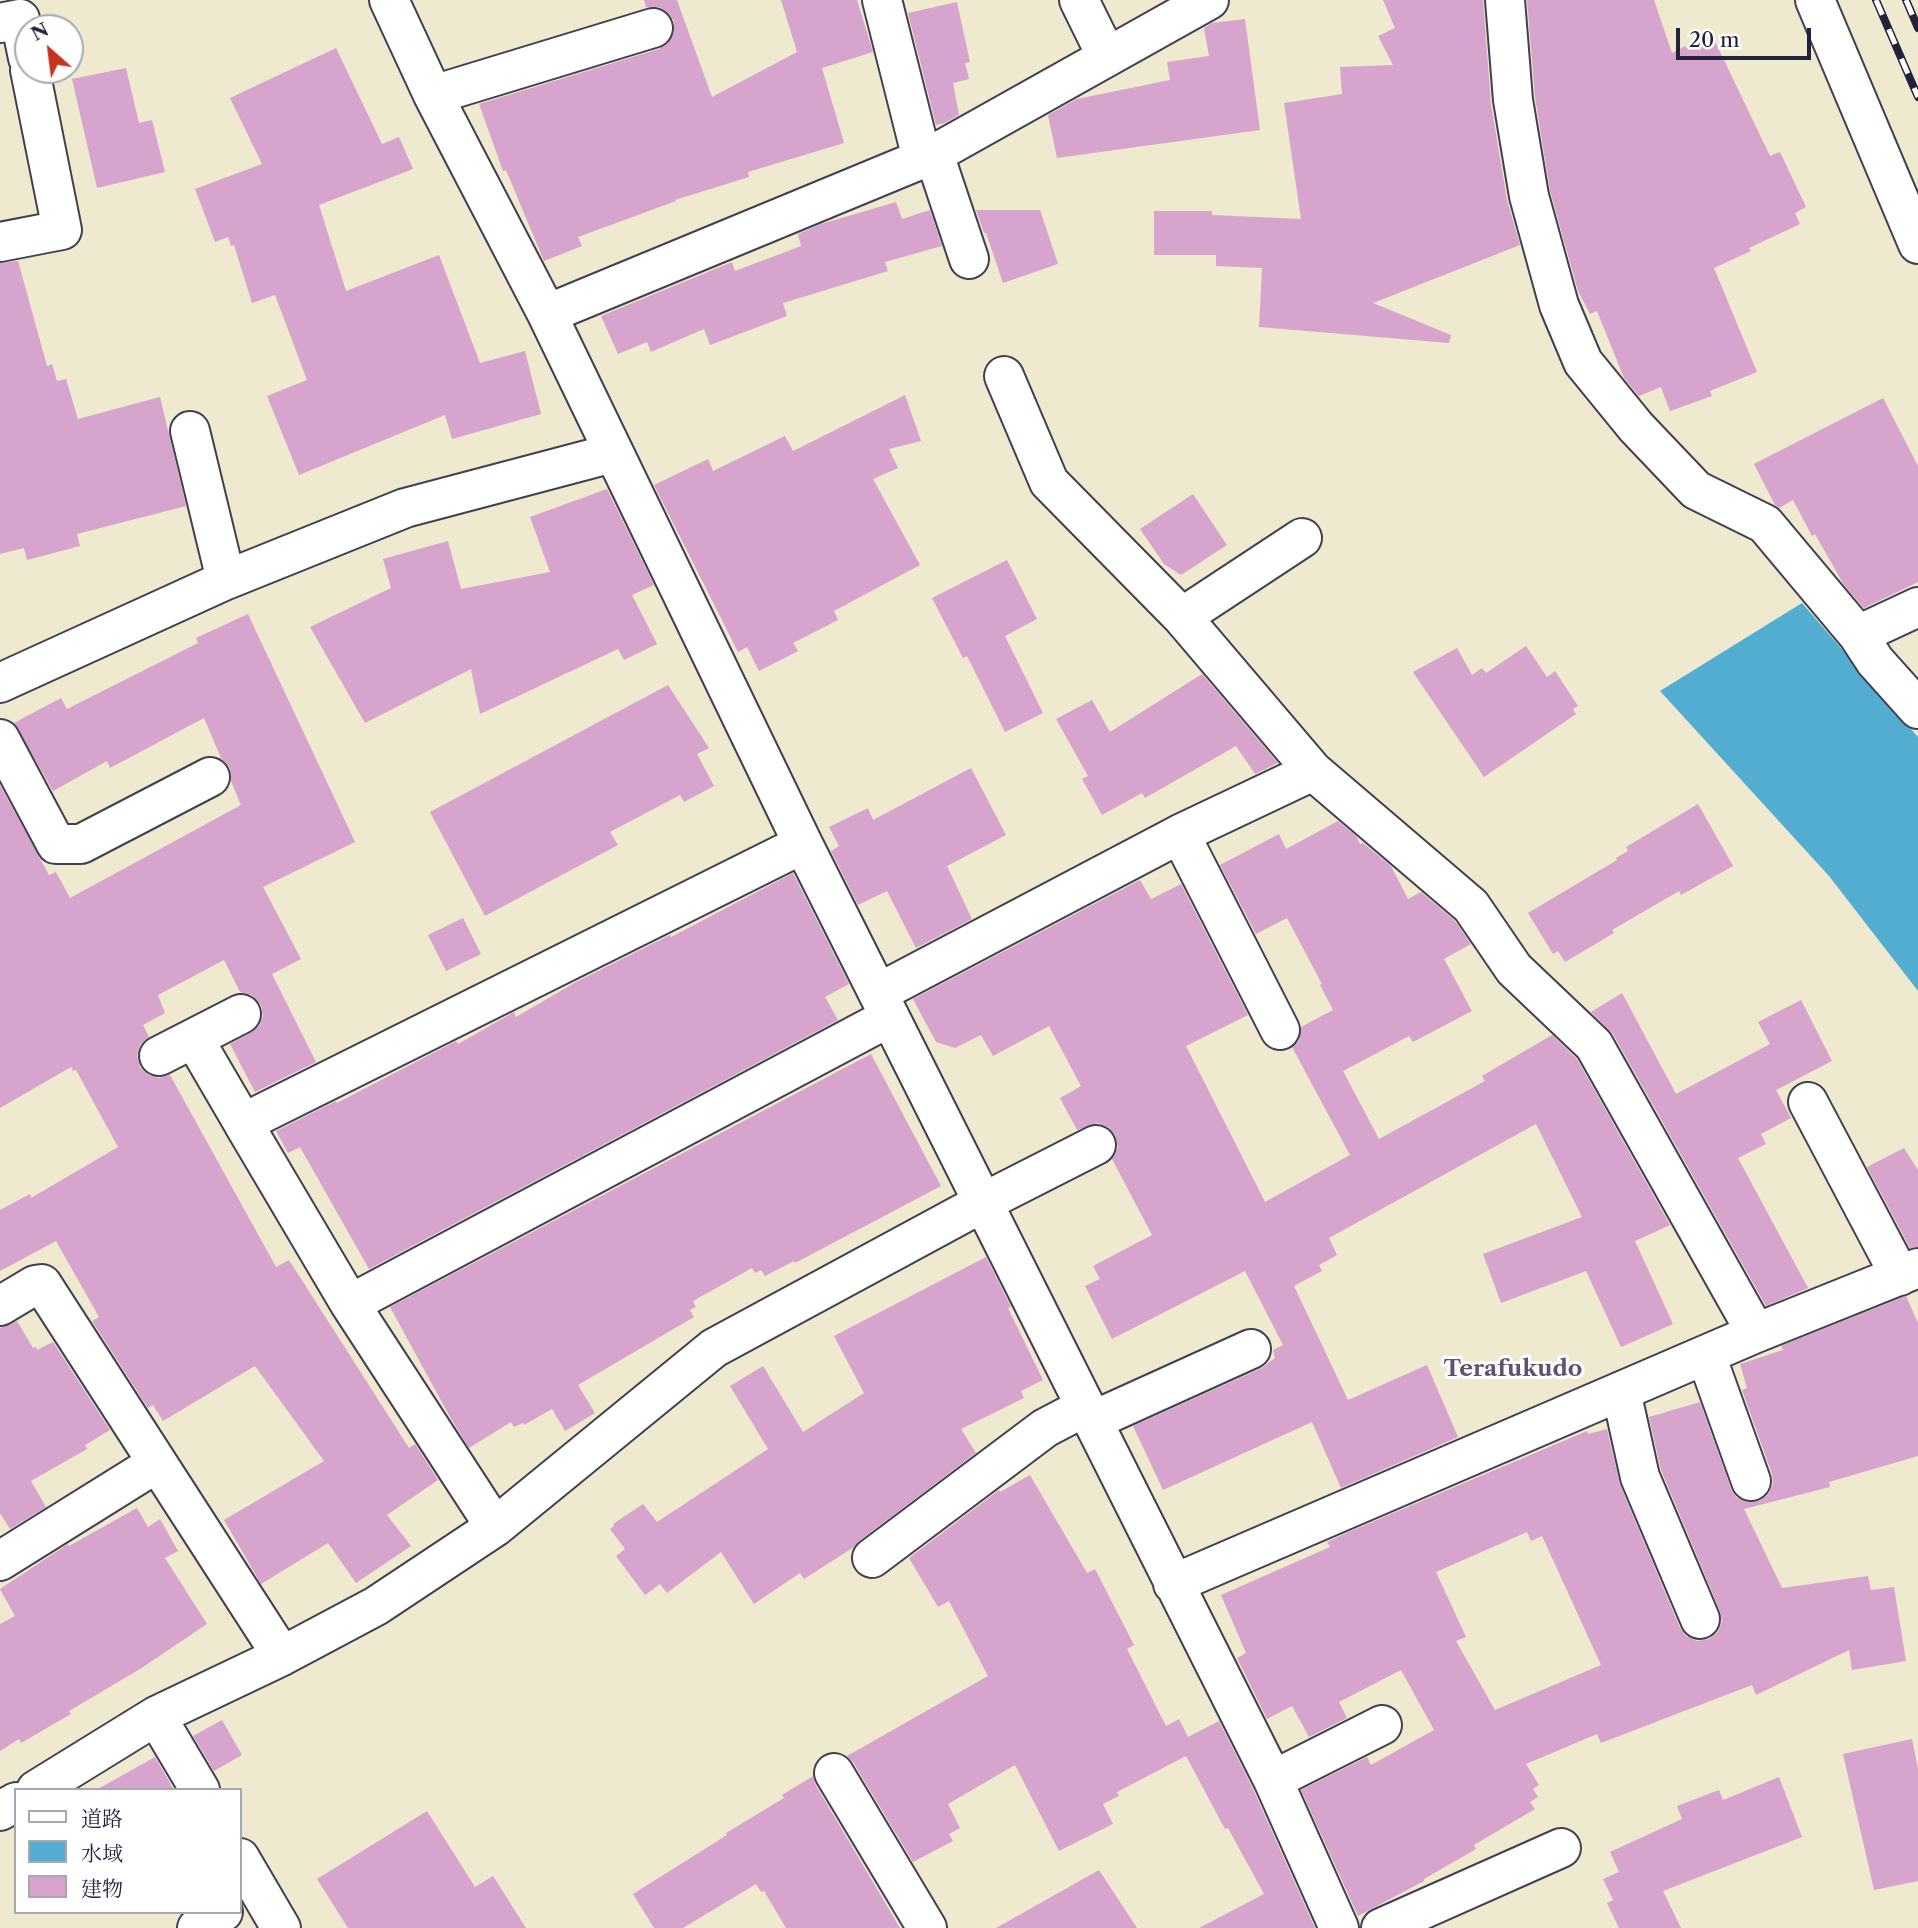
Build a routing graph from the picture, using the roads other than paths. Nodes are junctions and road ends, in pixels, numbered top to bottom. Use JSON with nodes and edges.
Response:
{"nodes":[{"id":1,"x":389,"y":0,"type":"edge"},
{"id":2,"x":882,"y":0,"type":"edge"},
{"id":3,"x":1079,"y":0,"type":"edge"},
{"id":4,"x":1209,"y":0,"type":"edge"},
{"id":5,"x":1505,"y":0,"type":"edge"},
{"id":6,"x":1815,"y":0,"type":"edge"},
{"id":7,"x":653,"y":28,"type":"dead end"},
{"id":8,"x":1107,"y":57,"type":"junction"},
{"id":9,"x":33,"y":84,"type":"edge"},
{"id":10,"x":433,"y":95,"type":"junction"},
{"id":11,"x":928,"y":157,"type":"junction"},
{"id":12,"x":0,"y":242,"type":"edge"},
{"id":13,"x":1918,"y":244,"type":"edge"},
{"id":14,"x":969,"y":259,"type":"dead end"},
{"id":15,"x":547,"y":314,"type":"junction"},
{"id":16,"x":1004,"y":376,"type":"dead end"},
{"id":17,"x":190,"y":430,"type":"dead end"},
{"id":18,"x":613,"y":453,"type":"junction"},
{"id":19,"x":1302,"y":538,"type":"dead end"},
{"id":20,"x":226,"y":580,"type":"junction"},
{"id":21,"x":1918,"y":607,"type":"edge"},
{"id":22,"x":1182,"y":617,"type":"junction"},
{"id":23,"x":1858,"y":635,"type":"junction"},
{"id":24,"x":0,"y":683,"type":"edge"},
{"id":25,"x":1918,"y":709,"type":"edge"},
{"id":26,"x":0,"y":739,"type":"edge"},
{"id":27,"x":1313,"y":771,"type":"junction"},
{"id":28,"x":210,"y":777,"type":"dead end"},
{"id":29,"x":1180,"y":834,"type":"junction"},
{"id":30,"x":803,"y":844,"type":"junction"},
{"id":31,"x":884,"y":1005,"type":"junction"},
{"id":32,"x":241,"y":1014,"type":"dead end"},
{"id":33,"x":1280,"y":1030,"type":"dead end"},
{"id":34,"x":194,"y":1039,"type":"junction"},
{"id":35,"x":159,"y":1056,"type":"dead end"},
{"id":36,"x":1808,"y":1102,"type":"dead end"},
{"id":37,"x":243,"y":1123,"type":"junction"},
{"id":38,"x":1096,"y":1145,"type":"dead end"},
{"id":39,"x":984,"y":1202,"type":"junction"},
{"id":40,"x":1909,"y":1272,"type":"edge"},
{"id":41,"x":350,"y":1304,"type":"junction"},
{"id":42,"x":0,"y":1306,"type":"edge"},
{"id":43,"x":1756,"y":1334,"type":"junction"},
{"id":44,"x":1251,"y":1349,"type":"dead end"},
{"id":45,"x":1706,"y":1355,"type":"junction"},
{"id":46,"x":1620,"y":1391,"type":"junction"},
{"id":47,"x":1089,"y":1414,"type":"junction"},
{"id":48,"x":157,"y":1463,"type":"junction"},
{"id":49,"x":1751,"y":1481,"type":"dead end"},
{"id":50,"x":495,"y":1527,"type":"junction"},
{"id":51,"x":872,"y":1558,"type":"dead end"},
{"id":52,"x":0,"y":1561,"type":"edge"},
{"id":53,"x":1173,"y":1584,"type":"junction"},
{"id":54,"x":1700,"y":1619,"type":"dead end"},
{"id":55,"x":282,"y":1656,"type":"junction"},
{"id":56,"x":156,"y":1716,"type":"junction"},
{"id":57,"x":1382,"y":1725,"type":"dead end"},
{"id":58,"x":834,"y":1773,"type":"dead end"},
{"id":59,"x":1273,"y":1780,"type":"junction"},
{"id":60,"x":39,"y":1788,"type":"edge"},
{"id":61,"x":199,"y":1788,"type":"edge"},
{"id":62,"x":1561,"y":1848,"type":"dead end"},
{"id":63,"x":246,"y":1883,"type":"edge"},
{"id":64,"x":220,"y":1914,"type":"edge"},
{"id":65,"x":197,"y":1928,"type":"edge"},
{"id":66,"x":281,"y":1928,"type":"edge"},
{"id":67,"x":927,"y":1928,"type":"edge"},
{"id":68,"x":1339,"y":1928,"type":"edge"},
{"id":69,"x":1381,"y":1928,"type":"edge"}],
"edges":[{"from":1,"to":10,"type":"street"},
{"from":2,"to":11,"type":"street"},
{"from":3,"to":8,"type":"street"},
{"from":4,"to":8,"type":"street"},
{"from":5,"to":23,"type":"street"},
{"from":6,"to":13,"type":"street"},
{"from":7,"to":10,"type":"street"},
{"from":8,"to":11,"type":"street"},
{"from":9,"to":12,"type":"street"},
{"from":10,"to":15,"type":"street"},
{"from":11,"to":14,"type":"street"},
{"from":11,"to":15,"type":"street"},
{"from":15,"to":18,"type":"street"},
{"from":16,"to":22,"type":"street"},
{"from":17,"to":20,"type":"street"},
{"from":18,"to":20,"type":"street"},
{"from":18,"to":30,"type":"street"},
{"from":19,"to":22,"type":"street"},
{"from":20,"to":24,"type":"street"},
{"from":21,"to":23,"type":"street"},
{"from":22,"to":27,"type":"street"},
{"from":23,"to":25,"type":"street"},
{"from":26,"to":28,"type":"street"},
{"from":27,"to":29,"type":"street"},
{"from":27,"to":43,"type":"street"},
{"from":29,"to":31,"type":"street"},
{"from":29,"to":33,"type":"street"},
{"from":30,"to":31,"type":"street"},
{"from":30,"to":37,"type":"street"},
{"from":31,"to":39,"type":"street"},
{"from":31,"to":41,"type":"street"},
{"from":32,"to":34,"type":"street"},
{"from":34,"to":35,"type":"street"},
{"from":34,"to":37,"type":"street"},
{"from":36,"to":40,"type":"street"},
{"from":37,"to":41,"type":"street"},
{"from":38,"to":39,"type":"street"},
{"from":39,"to":47,"type":"street"},
{"from":39,"to":50,"type":"street"},
{"from":40,"to":43,"type":"street"},
{"from":41,"to":50,"type":"street"},
{"from":42,"to":48,"type":"street"},
{"from":43,"to":45,"type":"street"},
{"from":44,"to":47,"type":"street"},
{"from":45,"to":46,"type":"street"},
{"from":45,"to":49,"type":"street"},
{"from":46,"to":53,"type":"street"},
{"from":46,"to":54,"type":"street"},
{"from":47,"to":51,"type":"street"},
{"from":47,"to":53,"type":"street"},
{"from":48,"to":52,"type":"street"},
{"from":48,"to":55,"type":"street"},
{"from":50,"to":55,"type":"street"},
{"from":53,"to":59,"type":"street"},
{"from":55,"to":56,"type":"street"},
{"from":56,"to":60,"type":"street"},
{"from":56,"to":61,"type":"street"},
{"from":57,"to":59,"type":"street"},
{"from":58,"to":67,"type":"street"},
{"from":59,"to":68,"type":"street"},
{"from":62,"to":69,"type":"street"},
{"from":63,"to":66,"type":"street"},
{"from":64,"to":65,"type":"street"}]}
